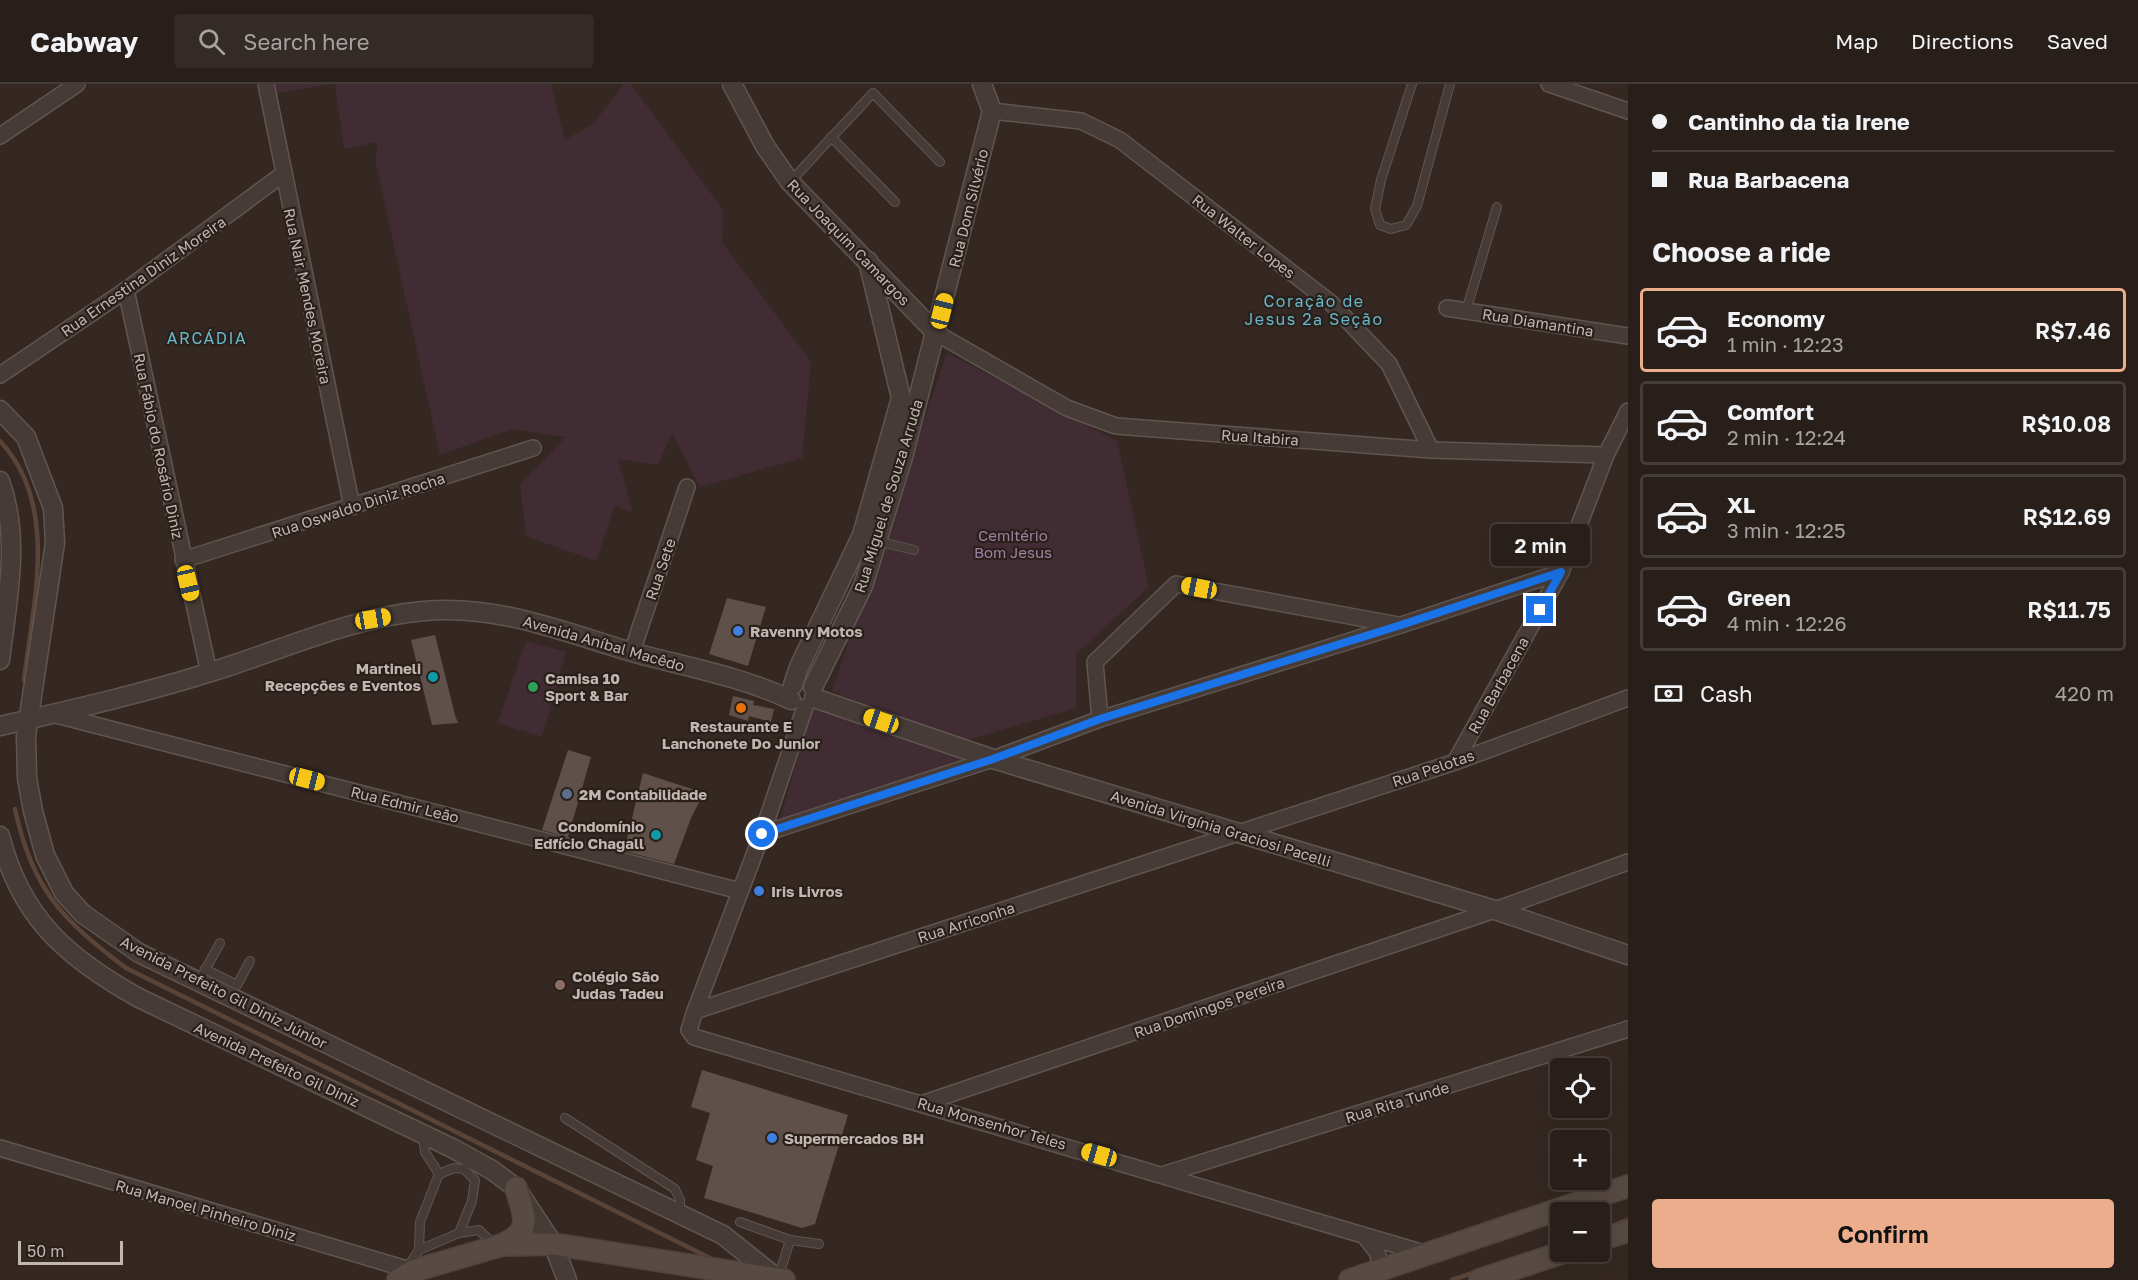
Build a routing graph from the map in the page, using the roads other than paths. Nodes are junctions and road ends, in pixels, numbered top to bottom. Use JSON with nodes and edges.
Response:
{"nodes":[{"id":1,"x":77,"y":84,"type":"edge"},
{"id":2,"x":266,"y":84,"type":"edge"},
{"id":3,"x":732,"y":84,"type":"edge"},
{"id":4,"x":982,"y":84,"type":"edge"},
{"id":5,"x":1412,"y":84,"type":"edge"},
{"id":6,"x":1450,"y":84,"type":"edge"},
{"id":7,"x":1549,"y":84,"type":"edge"},
{"id":8,"x":992,"y":111,"type":"junction"},
{"id":9,"x":1628,"y":111,"type":"edge"},
{"id":10,"x":0,"y":136,"type":"edge"},
{"id":11,"x":831,"y":136,"type":"junction"},
{"id":12,"x":940,"y":162,"type":"dead end"},
{"id":13,"x":284,"y":174,"type":"junction"},
{"id":14,"x":794,"y":177,"type":"junction"},
{"id":15,"x":895,"y":202,"type":"dead end"},
{"id":16,"x":1497,"y":207,"type":"dead end"},
{"id":17,"x":868,"y":261,"type":"junction"},
{"id":18,"x":126,"y":290,"type":"junction"},
{"id":19,"x":1447,"y":308,"type":"dead end"},
{"id":20,"x":1466,"y":310,"type":"junction"},
{"id":21,"x":936,"y":333,"type":"junction"},
{"id":22,"x":1628,"y":336,"type":"edge"},
{"id":23,"x":0,"y":375,"type":"edge"},
{"id":24,"x":0,"y":410,"type":"edge"},
{"id":25,"x":1628,"y":411,"type":"edge"},
{"id":26,"x":533,"y":448,"type":"dead end"},
{"id":27,"x":1431,"y":450,"type":"junction"},
{"id":28,"x":1606,"y":455,"type":"junction"},
{"id":29,"x":0,"y":481,"type":"edge"},
{"id":30,"x":687,"y":487,"type":"dead end"},
{"id":31,"x":351,"y":507,"type":"junction"},
{"id":32,"x":869,"y":538,"type":"junction"},
{"id":33,"x":914,"y":550,"type":"dead end"},
{"id":34,"x":183,"y":560,"type":"junction"},
{"id":35,"x":1561,"y":572,"type":"junction"},
{"id":36,"x":1401,"y":625,"type":"junction"},
{"id":37,"x":632,"y":652,"type":"junction"},
{"id":38,"x":0,"y":660,"type":"edge"},
{"id":39,"x":209,"y":673,"type":"junction"},
{"id":40,"x":801,"y":694,"type":"junction"},
{"id":41,"x":1628,"y":698,"type":"edge"},
{"id":42,"x":56,"y":714,"type":"junction"},
{"id":43,"x":1100,"y":719,"type":"junction"},
{"id":44,"x":28,"y":720,"type":"junction"},
{"id":45,"x":0,"y":726,"type":"edge"},
{"id":46,"x":993,"y":759,"type":"junction"},
{"id":47,"x":1455,"y":762,"type":"junction"},
{"id":48,"x":1236,"y":832,"type":"junction"},
{"id":49,"x":762,"y":834,"type":"junction"},
{"id":50,"x":0,"y":836,"type":"edge"},
{"id":51,"x":1628,"y":862,"type":"edge"},
{"id":52,"x":740,"y":891,"type":"junction"},
{"id":53,"x":1495,"y":910,"type":"junction"},
{"id":54,"x":220,"y":943,"type":"dead end"},
{"id":55,"x":1628,"y":955,"type":"edge"},
{"id":56,"x":250,"y":961,"type":"dead end"},
{"id":57,"x":202,"y":975,"type":"junction"},
{"id":58,"x":695,"y":1011,"type":"junction"},
{"id":59,"x":1628,"y":1029,"type":"edge"},
{"id":60,"x":689,"y":1030,"type":"joint"},
{"id":61,"x":924,"y":1103,"type":"junction"},
{"id":62,"x":565,"y":1118,"type":"dead end"},
{"id":63,"x":422,"y":1133,"type":"junction"},
{"id":64,"x":0,"y":1148,"type":"edge"},
{"id":65,"x":439,"y":1174,"type":"junction"},
{"id":66,"x":1165,"y":1174,"type":"junction"},
{"id":67,"x":1628,"y":1186,"type":"edge"},
{"id":68,"x":516,"y":1188,"type":"junction"},
{"id":69,"x":680,"y":1214,"type":"junction"},
{"id":70,"x":740,"y":1222,"type":"dead end"},
{"id":71,"x":1628,"y":1231,"type":"edge"},
{"id":72,"x":459,"y":1233,"type":"junction"},
{"id":73,"x":1610,"y":1237,"type":"edge"},
{"id":74,"x":1366,"y":1238,"type":"junction"},
{"id":75,"x":790,"y":1240,"type":"junction"},
{"id":76,"x":553,"y":1244,"type":"junction"},
{"id":77,"x":819,"y":1244,"type":"dead end"},
{"id":78,"x":499,"y":1246,"type":"junction"},
{"id":79,"x":418,"y":1250,"type":"junction"},
{"id":80,"x":1427,"y":1254,"type":"junction"},
{"id":81,"x":1550,"y":1257,"type":"edge"},
{"id":82,"x":1382,"y":1269,"type":"junction"},
{"id":83,"x":406,"y":1273,"type":"edge"},
{"id":84,"x":567,"y":1280,"type":"edge"},
{"id":85,"x":780,"y":1280,"type":"edge"},
{"id":86,"x":1350,"y":1280,"type":"edge"},
{"id":87,"x":1480,"y":1280,"type":"edge"}],
"edges":[{"from":1,"to":10,"type":"street"},
{"from":2,"to":13,"type":"street","name":"Rua Nair Mendes Moreira"},
{"from":3,"to":14,"type":"street","name":"Rua Joaquim Camargos"},
{"from":4,"to":8,"type":"street"},
{"from":5,"to":6,"type":"lane"},
{"from":7,"to":9,"type":"street"},
{"from":8,"to":21,"type":"street","name":"Rua Dom Silvério"},
{"from":8,"to":27,"type":"street","name":"Rua Walter Lopes"},
{"from":11,"to":12,"type":"lane"},
{"from":11,"to":14,"type":"lane"},
{"from":11,"to":15,"type":"lane"},
{"from":13,"to":18,"type":"street","name":"Rua Ernestina Diniz Moreira"},
{"from":13,"to":31,"type":"street","name":"Rua Nair Mendes Moreira"},
{"from":14,"to":17,"type":"street","name":"Rua Joaquim Camargos"},
{"from":16,"to":20,"type":"lane"},
{"from":17,"to":21,"type":"street","name":"Rua Joaquim Camargos"},
{"from":17,"to":32,"type":"street","name":"Rua Miguel de Souza Arruda"},
{"from":18,"to":23,"type":"street","name":"Rua Ernestina Diniz Moreira"},
{"from":18,"to":34,"type":"street","name":"Rua Fábio do Rosário Diniz"},
{"from":19,"to":20,"type":"street","name":"Rua Diamantina"},
{"from":20,"to":22,"type":"street","name":"Rua Diamantina"},
{"from":21,"to":27,"type":"street","name":"Rua Itabira"},
{"from":21,"to":32,"type":"street","name":"Rua Miguel de Souza Arruda"},
{"from":24,"to":44,"type":"street","name":"Avenida Prefeito Gil Diniz Júnior"},
{"from":25,"to":28,"type":"street","name":"Rua Barbacena"},
{"from":26,"to":31,"type":"street","name":"Rua Oswaldo Diniz Rocha"},
{"from":27,"to":28,"type":"street","name":"Rua Itabira"},
{"from":28,"to":35,"type":"street","name":"Rua Barbacena"},
{"from":29,"to":38,"type":"street"},
{"from":30,"to":37,"type":"street","name":"Rua Sete"},
{"from":31,"to":34,"type":"street","name":"Rua Oswaldo Diniz Rocha"},
{"from":32,"to":33,"type":"lane"},
{"from":32,"to":40,"type":"street","name":"Rua Miguel de Souza Arruda"},
{"from":34,"to":39,"type":"street","name":"Rua Fábio do Rosário Diniz"},
{"from":35,"to":36,"type":"street"},
{"from":35,"to":47,"type":"street","name":"Rua Barbacena"},
{"from":36,"to":43,"type":"street"},
{"from":36,"to":43,"type":"street"},
{"from":37,"to":39,"type":"street","name":"Avenida Aníbal Macêdo"},
{"from":37,"to":40,"type":"street","name":"Avenida Aníbal Macêdo"},
{"from":39,"to":42,"type":"street","name":"Avenida Aníbal Macêdo"},
{"from":40,"to":46,"type":"street","name":"Avenida Virgínia Graciosi Pacelli"},
{"from":40,"to":49,"type":"street","name":"Rua Miguel de Souza Arruda"},
{"from":41,"to":47,"type":"street","name":"Rua Pelotas"},
{"from":42,"to":44,"type":"street","name":"Rua Edmir Leão"},
{"from":42,"to":52,"type":"street","name":"Rua Edmir Leão"},
{"from":43,"to":46,"type":"street"},
{"from":44,"to":45,"type":"street","name":"Rua Edmir Leão"},
{"from":44,"to":57,"type":"street","name":"Avenida Prefeito Gil Diniz Júnior"},
{"from":46,"to":48,"type":"street","name":"Avenida Virgínia Graciosi Pacelli"},
{"from":46,"to":49,"type":"street"},
{"from":47,"to":48,"type":"street","name":"Rua Pelotas"},
{"from":48,"to":53,"type":"street","name":"Avenida Virgínia Graciosi Pacelli"},
{"from":48,"to":58,"type":"street","name":"Rua Arriconha"},
{"from":49,"to":52,"type":"street","name":"Rua Miguel de Souza Arruda"},
{"from":50,"to":63,"type":"street","name":"Avenida Prefeito Gil Diniz"},
{"from":51,"to":53,"type":"street","name":"Rua Domingos Pereira"},
{"from":52,"to":58,"type":"street","name":"Rua Miguel de Souza Arruda"},
{"from":53,"to":55,"type":"street","name":"Avenida Virgínia Graciosi Pacelli"},
{"from":53,"to":61,"type":"street","name":"Rua Domingos Pereira"},
{"from":54,"to":57,"type":"lane"},
{"from":56,"to":57,"type":"lane"},
{"from":57,"to":69,"type":"street","name":"Avenida Prefeito Gil Diniz Júnior"},
{"from":58,"to":60,"type":"street","name":"Rua Miguel de Souza Arruda"},
{"from":59,"to":66,"type":"street","name":"Rua Rita Tunde"},
{"from":60,"to":61,"type":"street","name":"Rua Monsenhor Teles"},
{"from":61,"to":66,"type":"street","name":"Rua Monsenhor Teles"},
{"from":62,"to":69,"type":"lane"},
{"from":63,"to":65,"type":"lane"},
{"from":63,"to":68,"type":"street","name":"Avenida Prefeito Gil Diniz"},
{"from":64,"to":83,"type":"street","name":"Rua Manoel Pinheiro Diniz"},
{"from":65,"to":72,"type":"lane"},
{"from":65,"to":79,"type":"lane"},
{"from":66,"to":74,"type":"street","name":"Rua Monsenhor Teles"},
{"from":67,"to":80,"type":"main road"},
{"from":68,"to":76,"type":"street","name":"Avenida Prefeito Gil Diniz"},
{"from":68,"to":78,"type":"main road"},
{"from":69,"to":85,"type":"street","name":"Avenida Prefeito Gil Diniz Júnior"},
{"from":70,"to":75,"type":"lane"},
{"from":71,"to":73,"type":"main road"},
{"from":72,"to":78,"type":"lane"},
{"from":72,"to":79,"type":"lane"},
{"from":74,"to":80,"type":"street","name":"Rua Monsenhor Teles"},
{"from":74,"to":82,"type":"street"},
{"from":75,"to":77,"type":"lane"},
{"from":75,"to":85,"type":"lane"},
{"from":76,"to":78,"type":"main road"},
{"from":76,"to":84,"type":"street","name":"Avenida Prefeito Gil Diniz"},
{"from":76,"to":85,"type":"main road"},
{"from":78,"to":83,"type":"main road"},
{"from":79,"to":83,"type":"lane"},
{"from":80,"to":82,"type":"main road"},
{"from":81,"to":87,"type":"main road"},
{"from":82,"to":86,"type":"main road"}]}
